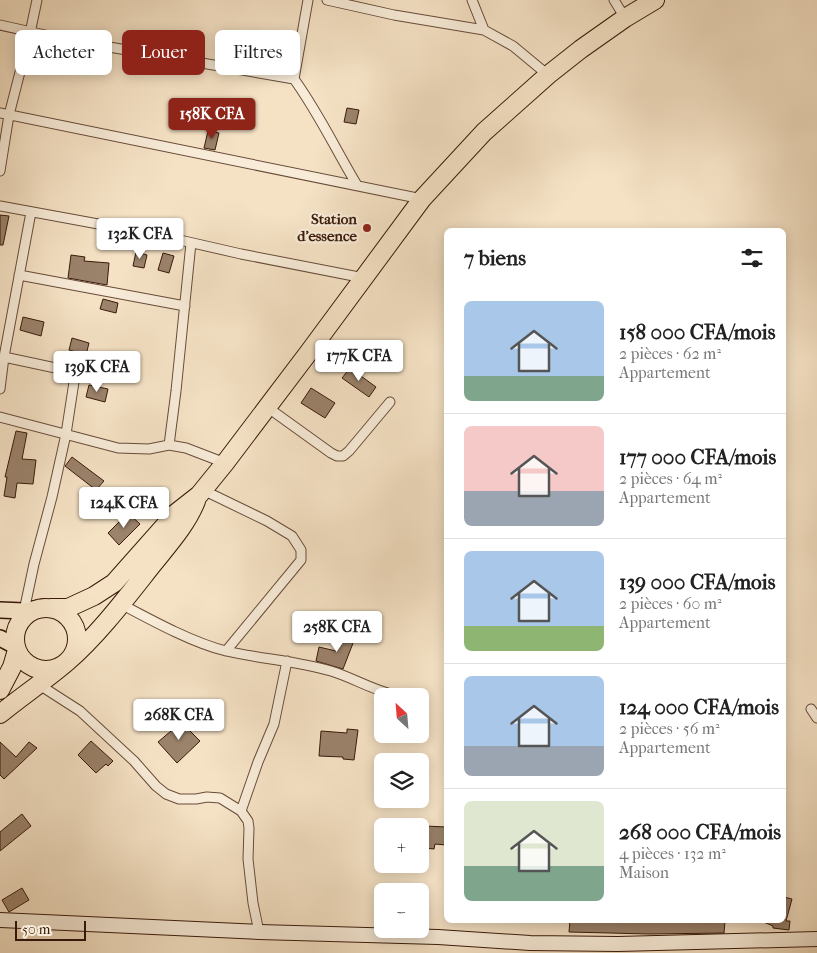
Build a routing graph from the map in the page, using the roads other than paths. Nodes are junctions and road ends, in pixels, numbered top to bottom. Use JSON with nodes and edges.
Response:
{"nodes":[{"id":1,"x":37,"y":0,"type":"edge"},
{"id":2,"x":308,"y":0,"type":"edge"},
{"id":3,"x":327,"y":0,"type":"edge"},
{"id":4,"x":472,"y":0,"type":"edge"},
{"id":5,"x":614,"y":0,"type":"edge"},
{"id":6,"x":655,"y":0,"type":"edge"},
{"id":7,"x":625,"y":18,"type":"junction"},
{"id":8,"x":0,"y":25,"type":"edge"},
{"id":9,"x":19,"y":30,"type":"edge"},
{"id":10,"x":31,"y":30,"type":"edge"},
{"id":11,"x":484,"y":30,"type":"junction"},
{"id":12,"x":112,"y":47,"type":"edge"},
{"id":13,"x":17,"y":75,"type":"edge"},
{"id":14,"x":548,"y":75,"type":"junction"},
{"id":15,"x":294,"y":79,"type":"junction"},
{"id":16,"x":4,"y":114,"type":"edge"},
{"id":17,"x":0,"y":171,"type":"edge"},
{"id":18,"x":357,"y":185,"type":"junction"},
{"id":19,"x":422,"y":198,"type":"junction"},
{"id":20,"x":0,"y":206,"type":"edge"},
{"id":21,"x":31,"y":212,"type":"junction"},
{"id":22,"x":191,"y":243,"type":"junction"},
{"id":23,"x":19,"y":275,"type":"junction"},
{"id":24,"x":364,"y":278,"type":"junction"},
{"id":25,"x":185,"y":306,"type":"junction"},
{"id":26,"x":4,"y":357,"type":"junction"},
{"id":27,"x":0,"y":388,"type":"edge"},
{"id":28,"x":390,"y":402,"type":"dead end"},
{"id":29,"x":267,"y":407,"type":"junction"},
{"id":30,"x":0,"y":417,"type":"edge"},
{"id":31,"x":66,"y":434,"type":"junction"},
{"id":32,"x":169,"y":445,"type":"junction"},
{"id":33,"x":225,"y":463,"type":"junction"},
{"id":34,"x":201,"y":492,"type":"junction"},
{"id":35,"x":121,"y":604,"type":"junction"},
{"id":36,"x":48,"y":607,"type":"junction"},
{"id":37,"x":0,"y":610,"type":"edge"},
{"id":38,"x":24,"y":611,"type":"junction"},
{"id":39,"x":11,"y":645,"type":"edge"},
{"id":40,"x":226,"y":650,"type":"junction"},
{"id":41,"x":287,"y":661,"type":"junction"},
{"id":42,"x":67,"y":662,"type":"junction"},
{"id":43,"x":38,"y":684,"type":"junction"},
{"id":44,"x":374,"y":689,"type":"edge"},
{"id":45,"x":0,"y":690,"type":"edge"},
{"id":46,"x":811,"y":710,"type":"dead end"},
{"id":47,"x":0,"y":714,"type":"edge"},
{"id":48,"x":817,"y":718,"type":"edge"},
{"id":49,"x":241,"y":811,"type":"junction"},
{"id":50,"x":0,"y":920,"type":"edge"},
{"id":51,"x":259,"y":932,"type":"junction"},
{"id":52,"x":817,"y":939,"type":"edge"}],
"edges":[{"from":1,"to":10,"type":"street"},
{"from":2,"to":15,"type":"street"},
{"from":3,"to":11,"type":"street"},
{"from":4,"to":11,"type":"street"},
{"from":5,"to":7,"type":"street"},
{"from":6,"to":7,"type":"highway"},
{"from":7,"to":14,"type":"highway"},
{"from":8,"to":9,"type":"street"},
{"from":11,"to":14,"type":"street"},
{"from":12,"to":15,"type":"street"},
{"from":13,"to":16,"type":"street"},
{"from":14,"to":19,"type":"highway"},
{"from":15,"to":18,"type":"street"},
{"from":16,"to":17,"type":"street"},
{"from":16,"to":18,"type":"street"},
{"from":18,"to":19,"type":"street"},
{"from":19,"to":24,"type":"highway"},
{"from":20,"to":21,"type":"street"},
{"from":21,"to":22,"type":"street"},
{"from":21,"to":23,"type":"street"},
{"from":22,"to":24,"type":"street"},
{"from":22,"to":25,"type":"street"},
{"from":23,"to":25,"type":"street"},
{"from":23,"to":26,"type":"street"},
{"from":24,"to":29,"type":"highway"},
{"from":25,"to":32,"type":"street"},
{"from":26,"to":27,"type":"street"},
{"from":26,"to":31,"type":"street"},
{"from":28,"to":29,"type":"street"},
{"from":29,"to":33,"type":"highway"},
{"from":30,"to":31,"type":"street"},
{"from":31,"to":32,"type":"street"},
{"from":31,"to":38,"type":"street"},
{"from":32,"to":33,"type":"street"},
{"from":33,"to":34,"type":"highway"},
{"from":34,"to":35,"type":"highway"},
{"from":34,"to":36,"type":"highway"},
{"from":34,"to":40,"type":"street"},
{"from":35,"to":40,"type":"street"},
{"from":35,"to":42,"type":"highway"},
{"from":36,"to":38,"type":"main road"},
{"from":36,"to":39,"type":"highway"},
{"from":36,"to":42,"type":"highway"},
{"from":37,"to":38,"type":"main road"},
{"from":39,"to":42,"type":"highway"},
{"from":39,"to":45,"type":"highway"},
{"from":40,"to":41,"type":"street"},
{"from":41,"to":44,"type":"street"},
{"from":41,"to":49,"type":"street"},
{"from":42,"to":43,"type":"highway"},
{"from":43,"to":47,"type":"highway"},
{"from":43,"to":49,"type":"street"},
{"from":46,"to":48,"type":"street"},
{"from":49,"to":51,"type":"street"},
{"from":50,"to":51,"type":"street"},
{"from":51,"to":52,"type":"street"}]}
